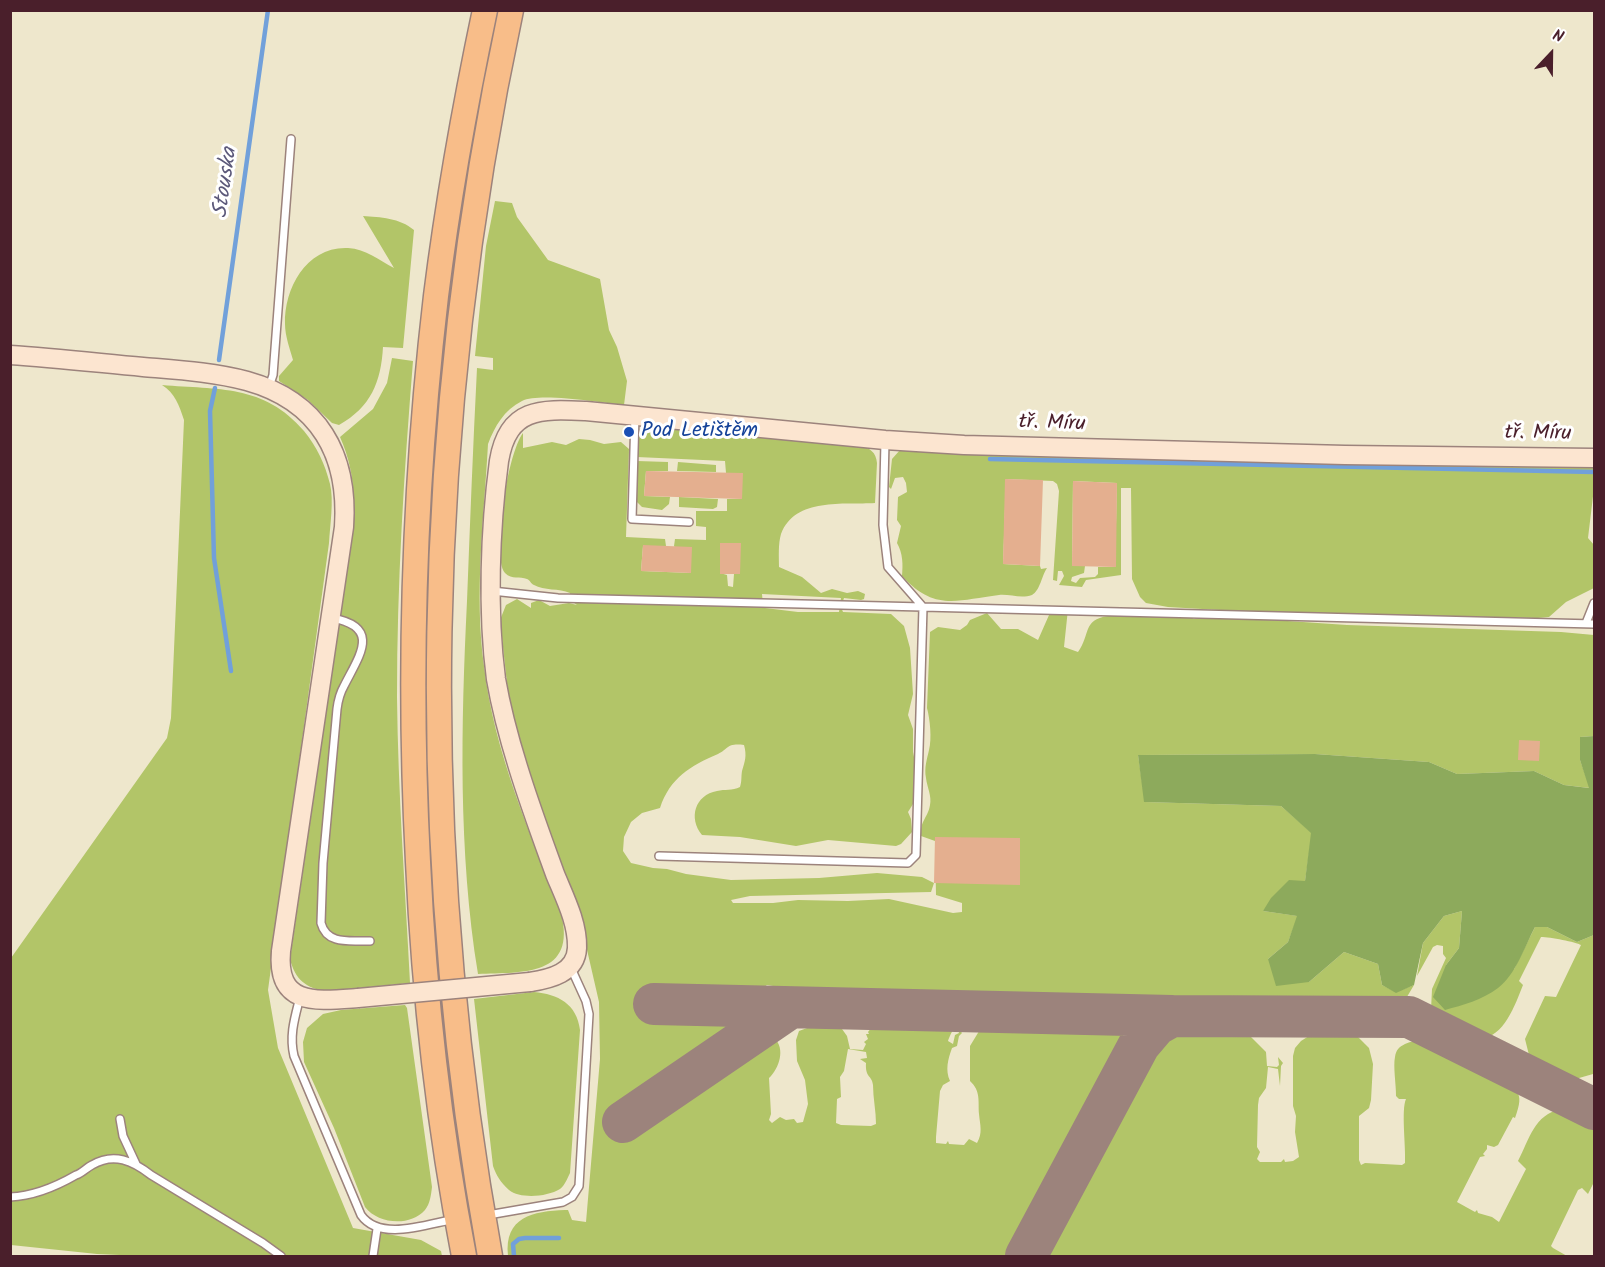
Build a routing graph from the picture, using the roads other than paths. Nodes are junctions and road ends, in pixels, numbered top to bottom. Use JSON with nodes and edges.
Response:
{"nodes":[{"id":1,"x":485,"y":10,"type":"edge"},
{"id":2,"x":511,"y":10,"type":"edge"},
{"id":3,"x":291,"y":139,"type":"dead end"},
{"id":4,"x":10,"y":355,"type":"edge"},
{"id":5,"x":268,"y":388,"type":"junction"},
{"id":6,"x":635,"y":416,"type":"junction"},
{"id":7,"x":885,"y":440,"type":"junction"},
{"id":8,"x":1594,"y":458,"type":"edge"},
{"id":9,"x":689,"y":522,"type":"dead end"},
{"id":10,"x":492,"y":591,"type":"junction"},
{"id":11,"x":1594,"y":603,"type":"edge"},
{"id":12,"x":923,"y":607,"type":"junction"},
{"id":13,"x":332,"y":618,"type":"junction"},
{"id":14,"x":1590,"y":623,"type":"edge"},
{"id":15,"x":659,"y":856,"type":"dead end"},
{"id":16,"x":370,"y":941,"type":"dead end"},
{"id":17,"x":570,"y":965,"type":"junction"},
{"id":18,"x":300,"y":997,"type":"junction"},
{"id":19,"x":120,"y":1119,"type":"dead end"},
{"id":20,"x":136,"y":1164,"type":"junction"},
{"id":21,"x":10,"y":1197,"type":"edge"},
{"id":22,"x":483,"y":1216,"type":"junction"},
{"id":23,"x":457,"y":1219,"type":"junction"},
{"id":24,"x":377,"y":1229,"type":"junction"},
{"id":25,"x":281,"y":1257,"type":"edge"},
{"id":26,"x":373,"y":1257,"type":"edge"},
{"id":27,"x":464,"y":1257,"type":"edge"},
{"id":28,"x":490,"y":1257,"type":"edge"}],
"edges":[{"from":1,"to":23,"type":"highway"},
{"from":2,"to":22,"type":"highway"},
{"from":3,"to":5,"type":"lane"},
{"from":4,"to":5,"type":"main road"},
{"from":5,"to":13,"type":"main road"},
{"from":6,"to":7,"type":"main road","name":"tř. Míru"},
{"from":6,"to":9,"type":"lane"},
{"from":6,"to":10,"type":"main road","name":"tř. Míru"},
{"from":7,"to":8,"type":"main road","name":"tř. Míru"},
{"from":7,"to":12,"type":"lane"},
{"from":10,"to":12,"type":"lane"},
{"from":10,"to":17,"type":"main road"},
{"from":11,"to":14,"type":"lane"},
{"from":12,"to":14,"type":"lane"},
{"from":12,"to":15,"type":"lane"},
{"from":13,"to":16,"type":"lane"},
{"from":13,"to":18,"type":"main road"},
{"from":17,"to":18,"type":"main road","bridge":true},
{"from":17,"to":22,"type":"lane"},
{"from":18,"to":24,"type":"lane"},
{"from":19,"to":20,"type":"lane"},
{"from":20,"to":21,"type":"lane"},
{"from":20,"to":25,"type":"lane"},
{"from":22,"to":28,"type":"highway"},
{"from":23,"to":24,"type":"lane"},
{"from":23,"to":27,"type":"highway"},
{"from":24,"to":26,"type":"lane"}]}
